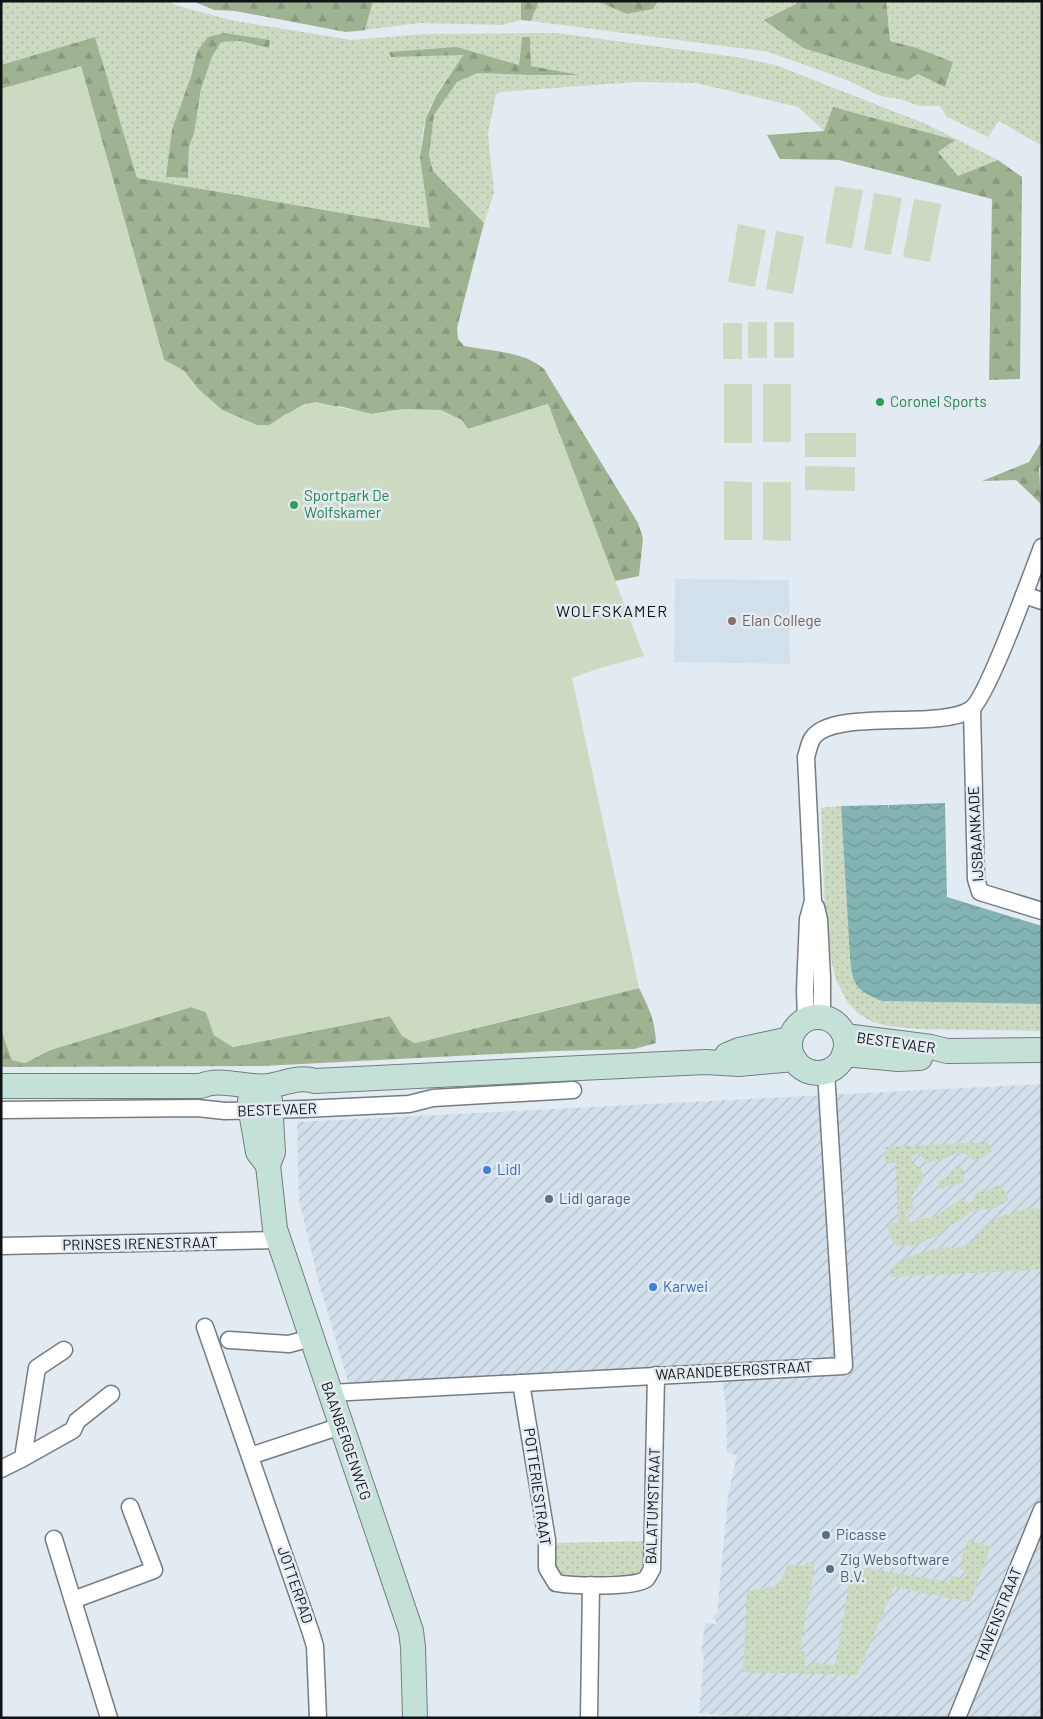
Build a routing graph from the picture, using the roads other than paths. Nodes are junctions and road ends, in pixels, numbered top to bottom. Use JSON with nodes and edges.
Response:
{"nodes":[{"id":1,"x":1042,"y":547,"type":"edge"},
{"id":2,"x":1024,"y":595,"type":"junction"},
{"id":3,"x":1042,"y":600,"type":"edge"},
{"id":4,"x":972,"y":710,"type":"junction"},
{"id":5,"x":1042,"y":911,"type":"edge"},
{"id":6,"x":814,"y":1018,"type":"junction"},
{"id":7,"x":845,"y":1045,"type":"junction"},
{"id":8,"x":792,"y":1049,"type":"junction"},
{"id":9,"x":1042,"y":1050,"type":"edge"},
{"id":10,"x":826,"y":1072,"type":"junction"},
{"id":11,"x":554,"y":1081,"type":"junction"},
{"id":12,"x":1,"y":1086,"type":"edge"},
{"id":13,"x":574,"y":1090,"type":"dead end"},
{"id":14,"x":260,"y":1102,"type":"junction"},
{"id":15,"x":1,"y":1110,"type":"edge"},
{"id":16,"x":278,"y":1240,"type":"junction"},
{"id":17,"x":1,"y":1246,"type":"edge"},
{"id":18,"x":204,"y":1327,"type":"dead end"},
{"id":19,"x":311,"y":1338,"type":"junction"},
{"id":20,"x":229,"y":1340,"type":"dead end"},
{"id":21,"x":64,"y":1350,"type":"dead end"},
{"id":22,"x":656,"y":1376,"type":"junction"},
{"id":23,"x":521,"y":1383,"type":"junction"},
{"id":24,"x":330,"y":1393,"type":"junction"},
{"id":25,"x":111,"y":1394,"type":"dead end"},
{"id":26,"x":341,"y":1426,"type":"junction"},
{"id":27,"x":250,"y":1456,"type":"junction"},
{"id":28,"x":23,"y":1458,"type":"junction"},
{"id":29,"x":1,"y":1469,"type":"edge"},
{"id":30,"x":130,"y":1507,"type":"dead end"},
{"id":31,"x":1042,"y":1510,"type":"edge"},
{"id":32,"x":54,"y":1539,"type":"dead end"},
{"id":33,"x":591,"y":1585,"type":"junction"},
{"id":34,"x":73,"y":1600,"type":"junction"},
{"id":35,"x":109,"y":1718,"type":"edge"},
{"id":36,"x":318,"y":1718,"type":"edge"},
{"id":37,"x":415,"y":1718,"type":"edge"},
{"id":38,"x":589,"y":1718,"type":"edge"},
{"id":39,"x":957,"y":1718,"type":"edge"}],
"edges":[{"from":1,"to":2,"type":"street"},
{"from":2,"to":3,"type":"street"},
{"from":2,"to":4,"type":"street"},
{"from":4,"to":5,"type":"street","name":"IJSBAANKADE"},
{"from":4,"to":6,"type":"street"},
{"from":6,"to":7,"type":"main road"},
{"from":6,"to":8,"type":"main road"},
{"from":7,"to":9,"type":"main road","name":"BESTEVAER"},
{"from":7,"to":10,"type":"main road"},
{"from":8,"to":10,"type":"main road"},
{"from":8,"to":11,"type":"main road","name":"BESTEVAER"},
{"from":10,"to":22,"type":"street","name":"WARANDEBERGSTRAAT"},
{"from":11,"to":13,"type":"street","name":"BESTEVAER"},
{"from":11,"to":14,"type":"street","name":"BESTEVAER"},
{"from":11,"to":14,"type":"main road","name":"BESTEVAER"},
{"from":12,"to":14,"type":"main road","name":"BESTEVAER"},
{"from":14,"to":15,"type":"street","name":"BESTEVAER"},
{"from":14,"to":16,"type":"main road","name":"BAANBERGENWEG"},
{"from":16,"to":17,"type":"street","name":"PRINSES IRENESTRAAT"},
{"from":16,"to":19,"type":"main road","name":"BAANBERGENWEG"},
{"from":18,"to":27,"type":"street","name":"JOTTERPAD"},
{"from":19,"to":20,"type":"street"},
{"from":19,"to":24,"type":"main road","name":"BAANBERGENWEG"},
{"from":21,"to":28,"type":"street"},
{"from":22,"to":23,"type":"street","name":"WARANDEBERGSTRAAT"},
{"from":22,"to":33,"type":"street","name":"BALATUMSTRAAT"},
{"from":23,"to":24,"type":"street","name":"WARANDEBERGSTRAAT"},
{"from":23,"to":33,"type":"street","name":"POTTERIESTRAAT"},
{"from":24,"to":26,"type":"main road","name":"BAANBERGENWEG"},
{"from":25,"to":28,"type":"street"},
{"from":26,"to":27,"type":"street"},
{"from":26,"to":37,"type":"main road","name":"BAANBERGENWEG"},
{"from":27,"to":36,"type":"street","name":"JOTTERPAD"},
{"from":28,"to":29,"type":"street"},
{"from":30,"to":34,"type":"street"},
{"from":31,"to":39,"type":"street","name":"HAVENSTRAAT"},
{"from":32,"to":34,"type":"street"},
{"from":33,"to":38,"type":"street"},
{"from":34,"to":35,"type":"street"}]}
